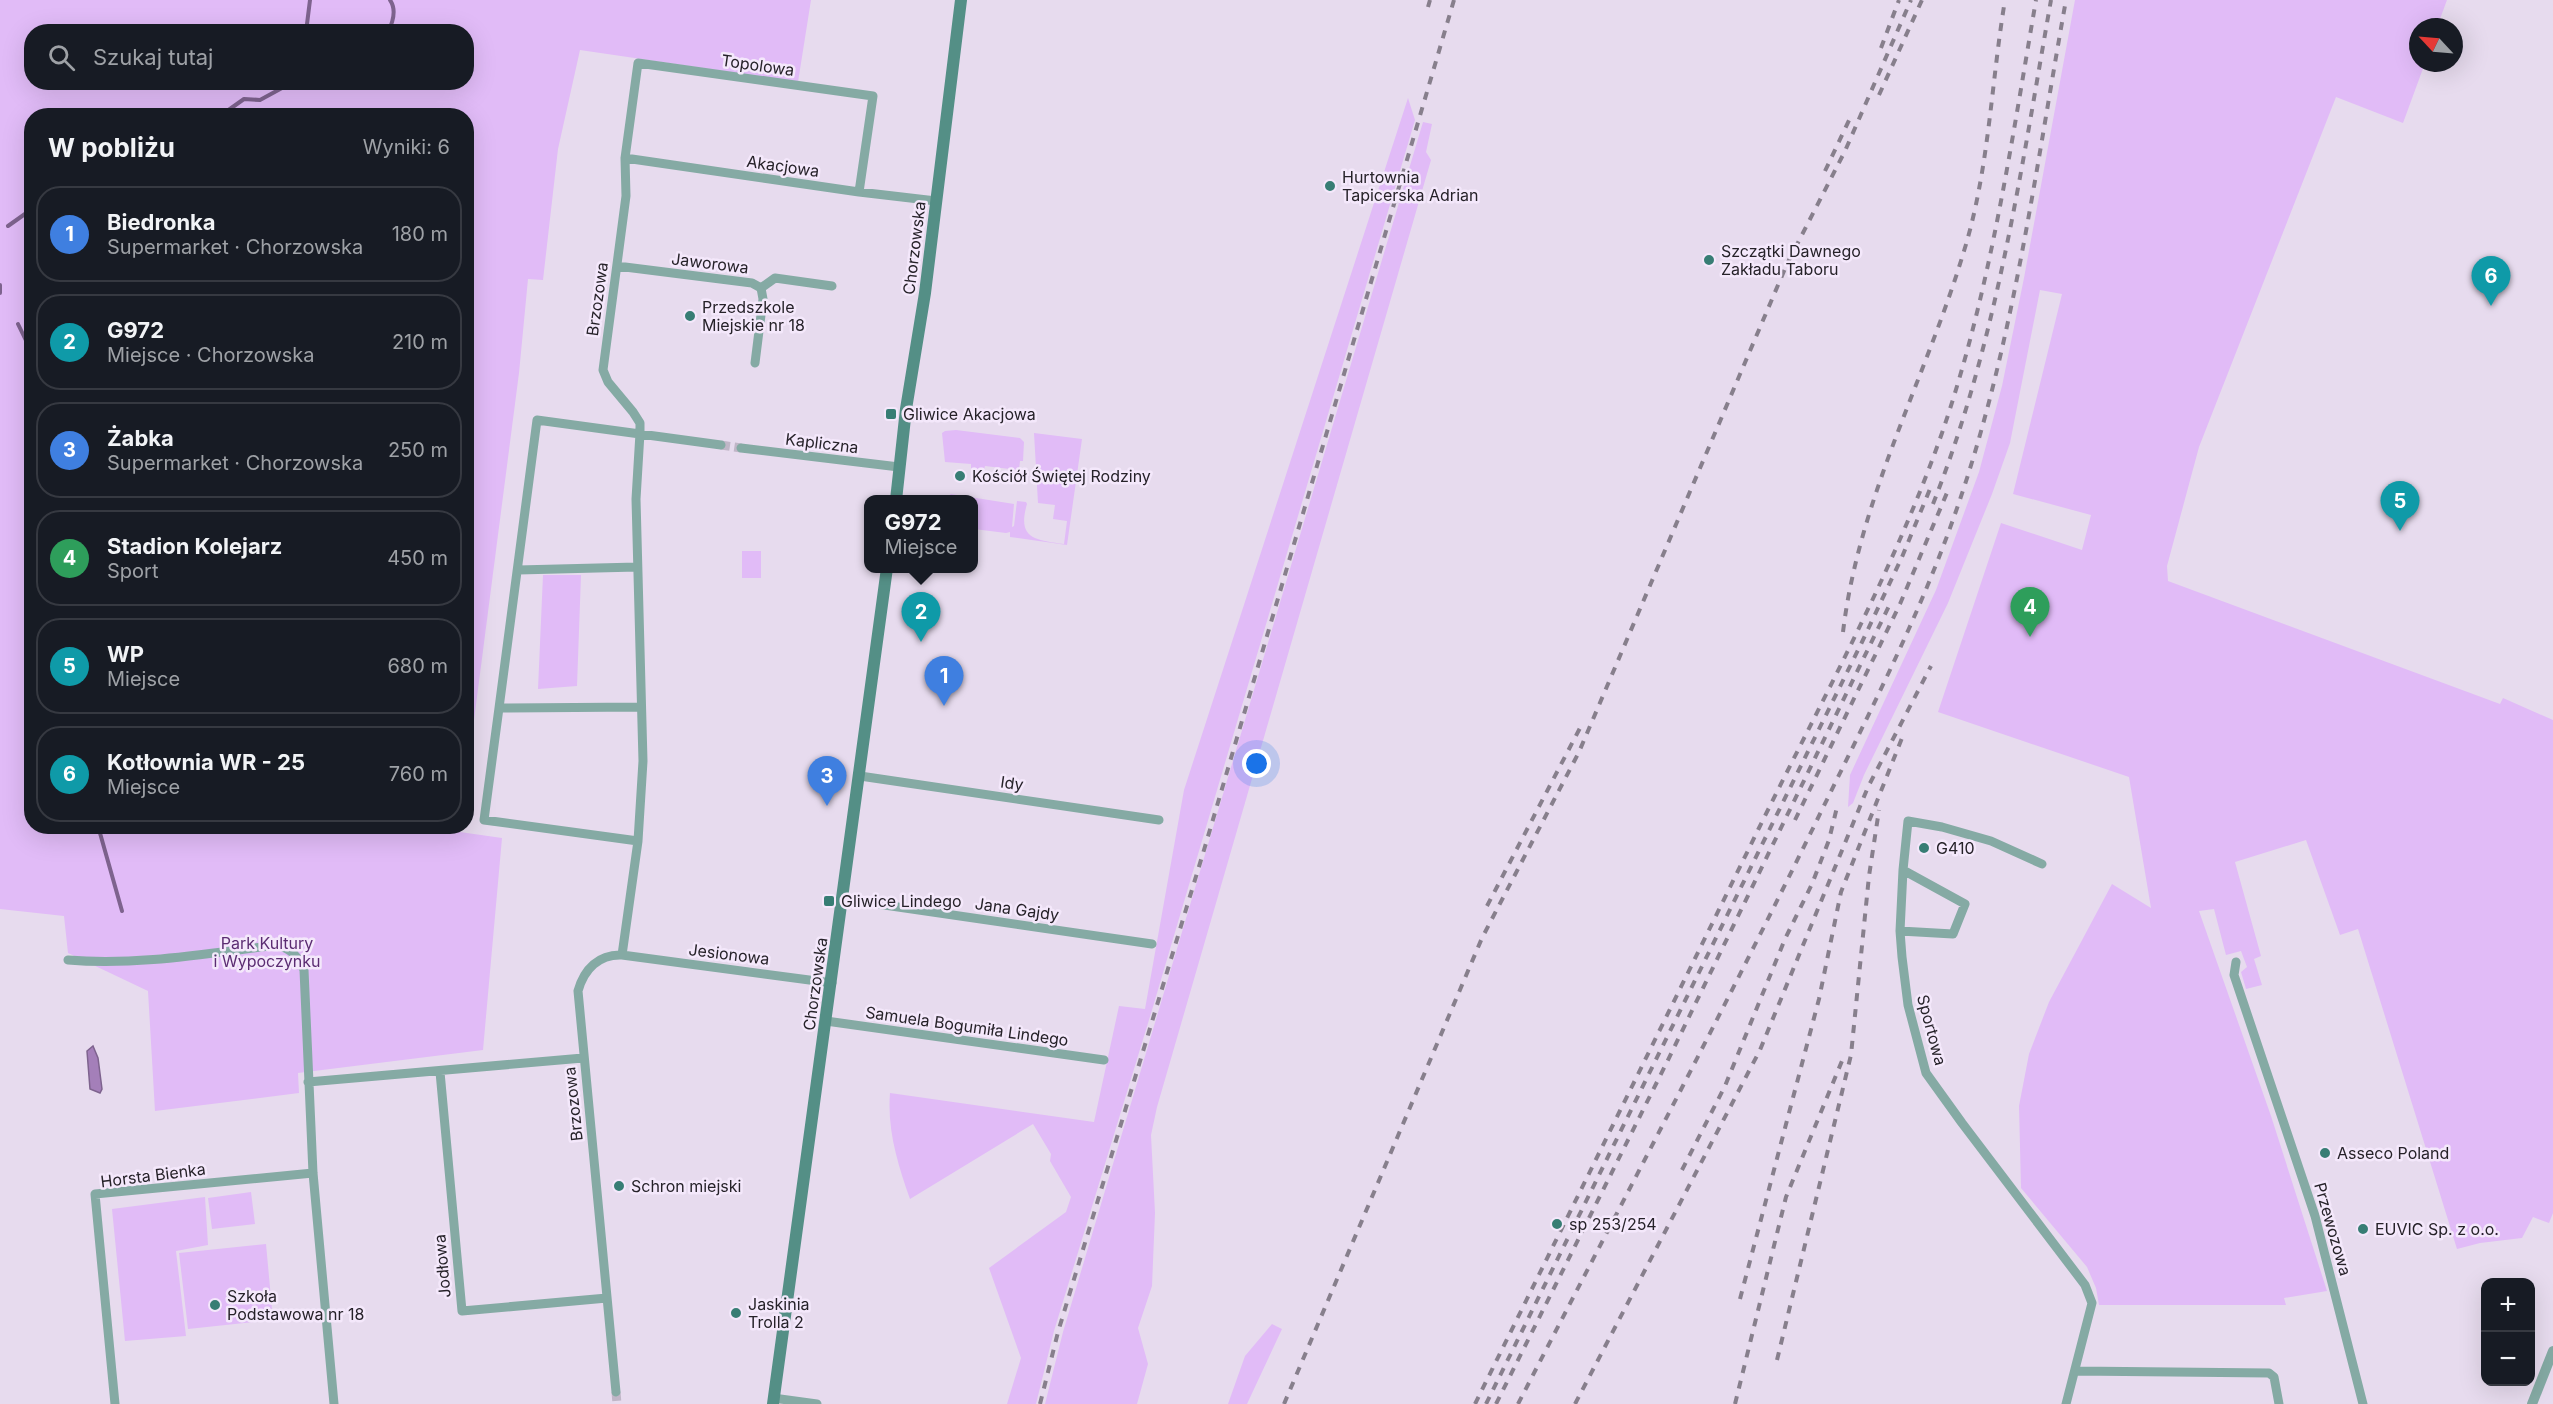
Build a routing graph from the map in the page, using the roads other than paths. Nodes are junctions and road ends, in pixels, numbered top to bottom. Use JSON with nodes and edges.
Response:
{"nodes":[{"id":1,"x":961,"y":0,"type":"edge"},
{"id":2,"x":625,"y":158,"type":"junction"},
{"id":3,"x":859,"y":192,"type":"junction"},
{"id":4,"x":936,"y":201,"type":"junction"},
{"id":5,"x":617,"y":266,"type":"junction"},
{"id":6,"x":832,"y":286,"type":"dead end"},
{"id":7,"x":761,"y":288,"type":"junction"},
{"id":8,"x":756,"y":363,"type":"dead end"},
{"id":9,"x":640,"y":433,"type":"junction"},
{"id":10,"x":721,"y":445,"type":"tunnel mouth"},
{"id":11,"x":741,"y":448,"type":"tunnel mouth"},
{"id":12,"x":899,"y":467,"type":"junction"},
{"id":13,"x":896,"y":495,"type":"edge"},
{"id":14,"x":637,"y":567,"type":"junction"},
{"id":15,"x":518,"y":570,"type":"junction"},
{"id":16,"x":886,"y":573,"type":"edge"},
{"id":17,"x":641,"y":707,"type":"junction"},
{"id":18,"x":500,"y":708,"type":"junction"},
{"id":19,"x":860,"y":776,"type":"junction"},
{"id":20,"x":1160,"y":820,"type":"dead end"},
{"id":21,"x":638,"y":841,"type":"junction"},
{"id":22,"x":2042,"y":864,"type":"dead end"},
{"id":23,"x":1903,"y":870,"type":"junction"},
{"id":24,"x":843,"y":899,"type":"junction"},
{"id":25,"x":1900,"y":931,"type":"junction"},
{"id":26,"x":1152,"y":944,"type":"dead end"},
{"id":27,"x":622,"y":955,"type":"junction"},
{"id":28,"x":69,"y":960,"type":"dead end"},
{"id":29,"x":2236,"y":962,"type":"dead end"},
{"id":30,"x":832,"y":983,"type":"junction"},
{"id":31,"x":826,"y":1021,"type":"junction"},
{"id":32,"x":583,"y":1058,"type":"junction"},
{"id":33,"x":1104,"y":1060,"type":"dead end"},
{"id":34,"x":440,"y":1072,"type":"junction"},
{"id":35,"x":308,"y":1082,"type":"junction"},
{"id":36,"x":314,"y":1173,"type":"junction"},
{"id":37,"x":607,"y":1298,"type":"junction"},
{"id":38,"x":2553,"y":1351,"type":"edge"},
{"id":39,"x":2076,"y":1371,"type":"junction"},
{"id":40,"x":616,"y":1392,"type":"tunnel mouth"},
{"id":41,"x":773,"y":1401,"type":"edge"},
{"id":42,"x":115,"y":1404,"type":"edge"},
{"id":43,"x":334,"y":1404,"type":"edge"},
{"id":44,"x":817,"y":1404,"type":"edge"},
{"id":45,"x":2066,"y":1404,"type":"edge"},
{"id":46,"x":2280,"y":1404,"type":"edge"},
{"id":47,"x":2363,"y":1404,"type":"edge"},
{"id":48,"x":2532,"y":1404,"type":"edge"}],
"edges":[{"from":1,"to":4,"type":"main road","name":"Chorzowska"},
{"from":2,"to":3,"type":"street","name":"Akacjowa"},
{"from":2,"to":3,"type":"street","name":"Topolowa"},
{"from":2,"to":5,"type":"street","name":"Brzozowa"},
{"from":3,"to":4,"type":"street","name":"Akacjowa"},
{"from":4,"to":12,"type":"main road","name":"Chorzowska"},
{"from":5,"to":7,"type":"street","name":"Jaworowa"},
{"from":5,"to":9,"type":"street","name":"Brzozowa"},
{"from":6,"to":7,"type":"street","name":"Jaworowa"},
{"from":7,"to":8,"type":"street"},
{"from":9,"to":10,"type":"street"},
{"from":9,"to":14,"type":"street","name":"Brzozowa"},
{"from":9,"to":15,"type":"street"},
{"from":11,"to":12,"type":"street","name":"Kapliczna"},
{"from":12,"to":13,"type":"main road","name":"Chorzowska"},
{"from":14,"to":15,"type":"street"},
{"from":14,"to":17,"type":"street","name":"Brzozowa"},
{"from":15,"to":18,"type":"street"},
{"from":16,"to":19,"type":"main road","name":"Chorzowska"},
{"from":17,"to":18,"type":"street"},
{"from":17,"to":21,"type":"street","name":"Brzozowa"},
{"from":18,"to":21,"type":"street"},
{"from":19,"to":20,"type":"street","name":"Idy"},
{"from":19,"to":24,"type":"main road","name":"Chorzowska"},
{"from":21,"to":27,"type":"street","name":"Brzozowa"},
{"from":22,"to":23,"type":"street","name":"Sportowa"},
{"from":23,"to":25,"type":"street","name":"Sportowa"},
{"from":23,"to":25,"type":"street"},
{"from":24,"to":26,"type":"street","name":"Jana Gajdy"},
{"from":24,"to":30,"type":"main road","name":"Chorzowska"},
{"from":25,"to":39,"type":"street","name":"Sportowa"},
{"from":27,"to":30,"type":"street","name":"Jesionowa"},
{"from":27,"to":32,"type":"street","name":"Brzozowa"},
{"from":28,"to":35,"type":"street"},
{"from":29,"to":47,"type":"street","name":"Przewozowa"},
{"from":30,"to":31,"type":"main road","name":"Chorzowska"},
{"from":31,"to":33,"type":"street","name":"Samuela Bogumiła Lindego"},
{"from":31,"to":41,"type":"main road","name":"Chorzowska"},
{"from":32,"to":34,"type":"street"},
{"from":32,"to":37,"type":"street","name":"Brzozowa"},
{"from":34,"to":35,"type":"street"},
{"from":34,"to":37,"type":"street","name":"Jodłowa"},
{"from":35,"to":36,"type":"street"},
{"from":36,"to":42,"type":"street","name":"Horsta Bienka"},
{"from":36,"to":43,"type":"street"},
{"from":37,"to":40,"type":"street","name":"Brzozowa"},
{"from":38,"to":48,"type":"street"},
{"from":39,"to":45,"type":"street","name":"Sportowa"},
{"from":39,"to":46,"type":"street"},
{"from":41,"to":44,"type":"street"}]}
